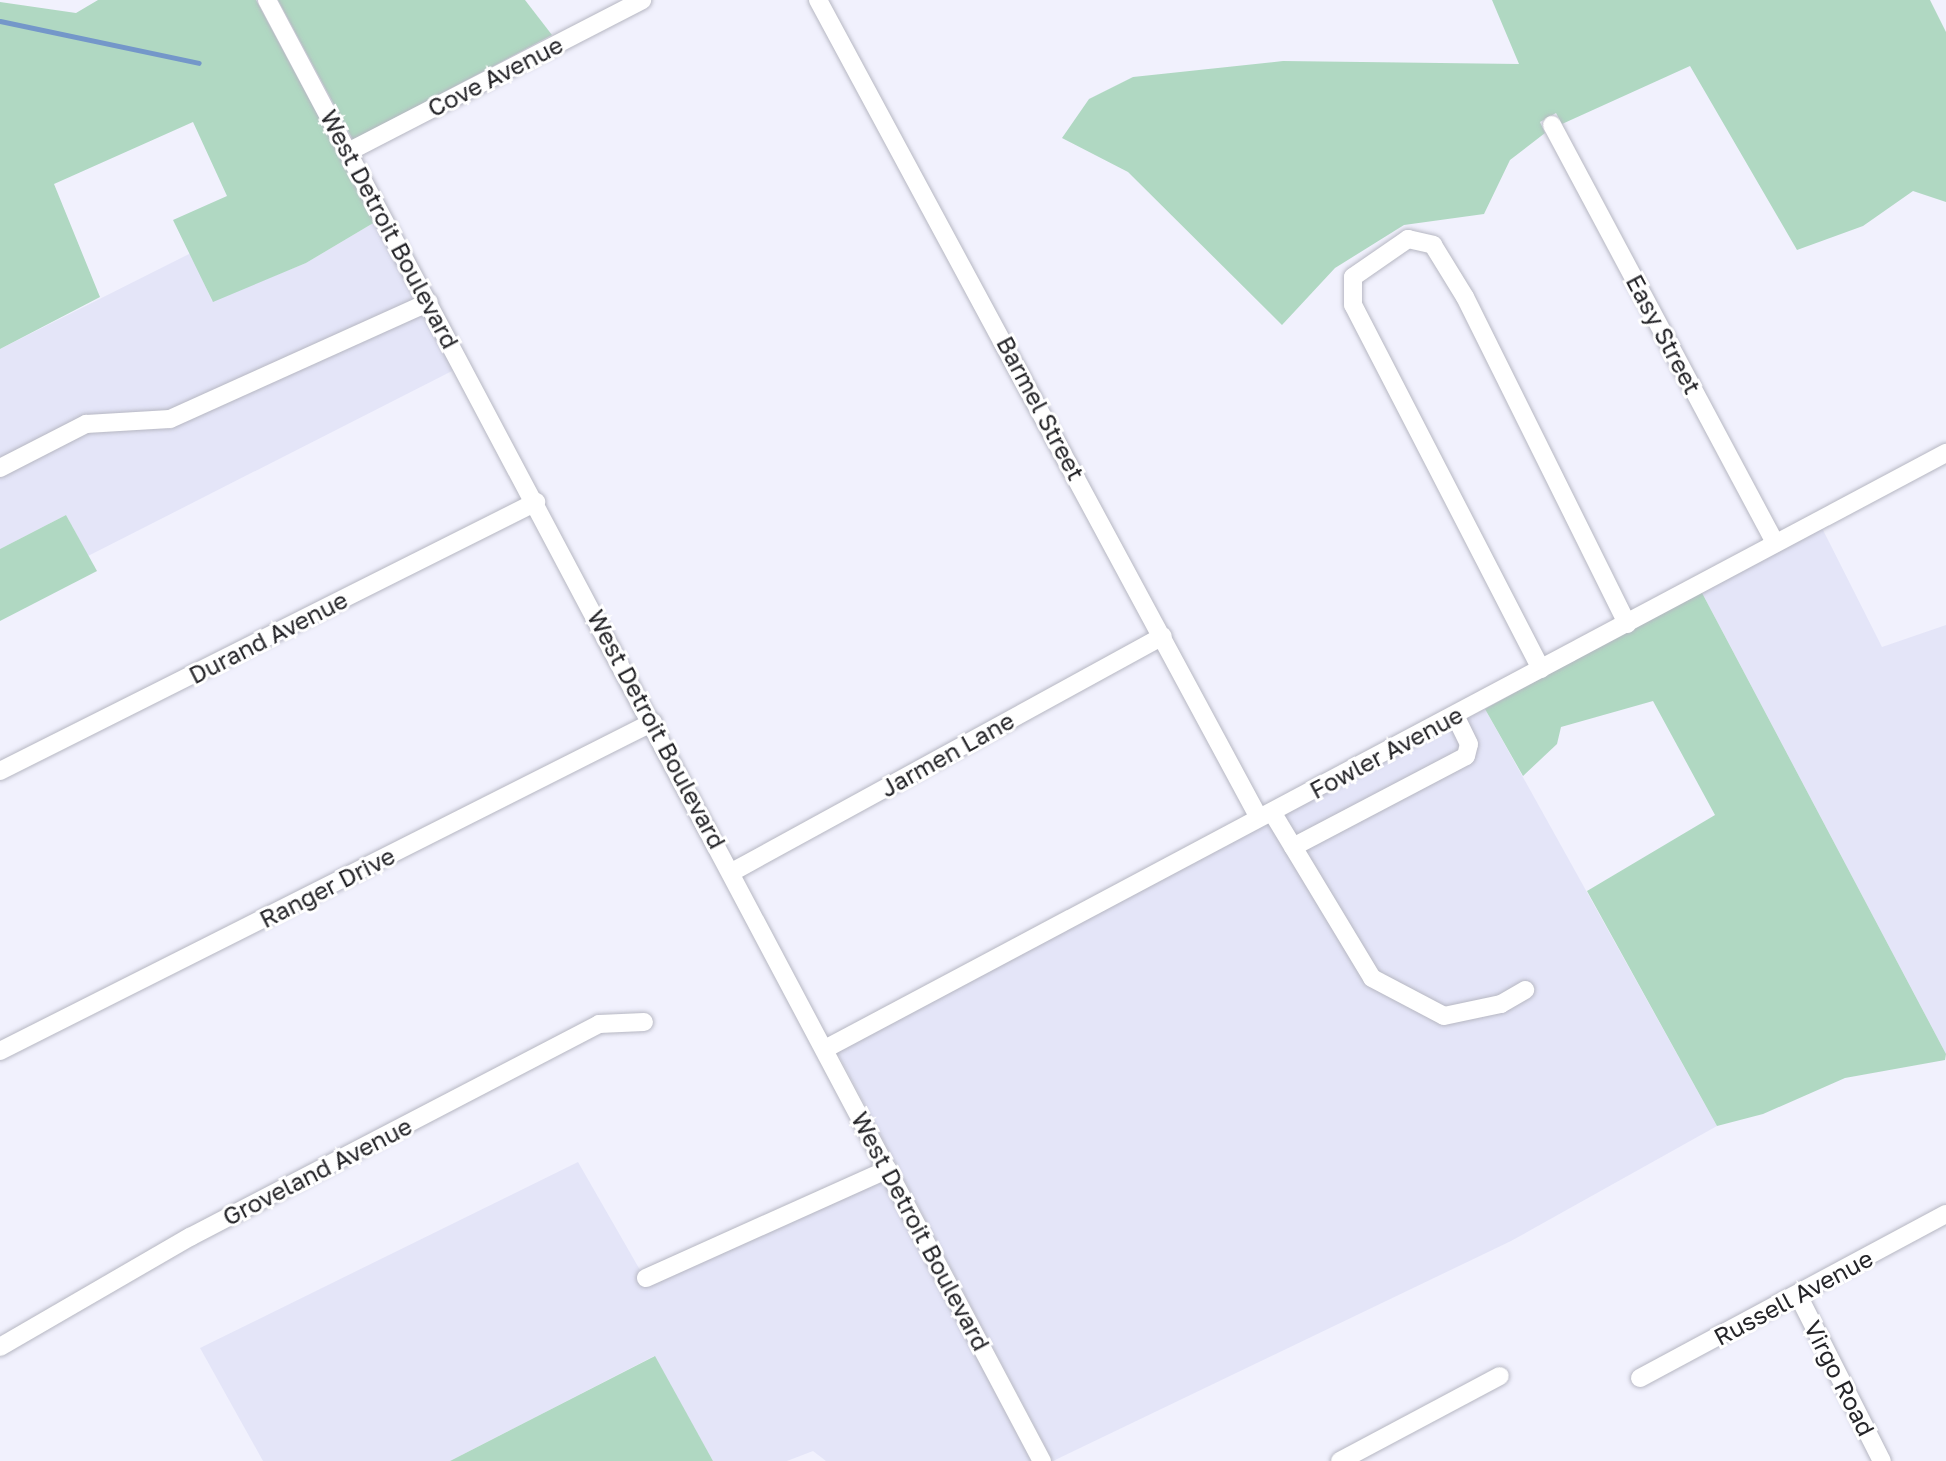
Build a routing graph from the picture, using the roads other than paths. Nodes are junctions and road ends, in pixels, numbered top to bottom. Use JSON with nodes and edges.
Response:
{"nodes":[{"id":1,"x":267,"y":0,"type":"edge"},
{"id":2,"x":642,"y":0,"type":"edge"},
{"id":3,"x":818,"y":0,"type":"edge"},
{"id":4,"x":1552,"y":125,"type":"dead end"},
{"id":5,"x":348,"y":152,"type":"junction"},
{"id":6,"x":429,"y":302,"type":"junction"},
{"id":7,"x":1946,"y":453,"type":"edge"},
{"id":8,"x":0,"y":468,"type":"edge"},
{"id":9,"x":536,"y":502,"type":"junction"},
{"id":10,"x":1774,"y":543,"type":"junction"},
{"id":11,"x":1627,"y":624,"type":"junction"},
{"id":12,"x":1163,"y":636,"type":"junction"},
{"id":13,"x":1541,"y":669,"type":"junction"},
{"id":14,"x":1455,"y":715,"type":"junction"},
{"id":15,"x":653,"y":722,"type":"junction"},
{"id":16,"x":0,"y":771,"type":"edge"},
{"id":17,"x":1266,"y":815,"type":"junction"},
{"id":18,"x":1293,"y":847,"type":"junction"},
{"id":19,"x":732,"y":872,"type":"junction"},
{"id":20,"x":1525,"y":990,"type":"dead end"},
{"id":21,"x":644,"y":1022,"type":"dead end"},
{"id":22,"x":825,"y":1049,"type":"junction"},
{"id":23,"x":0,"y":1051,"type":"edge"},
{"id":24,"x":888,"y":1169,"type":"junction"},
{"id":25,"x":1946,"y":1214,"type":"edge"},
{"id":26,"x":646,"y":1278,"type":"dead end"},
{"id":27,"x":1798,"y":1295,"type":"junction"},
{"id":28,"x":0,"y":1347,"type":"edge"},
{"id":29,"x":1500,"y":1376,"type":"dead end"},
{"id":30,"x":1640,"y":1378,"type":"dead end"},
{"id":31,"x":1042,"y":1461,"type":"edge"},
{"id":32,"x":1340,"y":1461,"type":"edge"},
{"id":33,"x":1882,"y":1461,"type":"edge"}],
"edges":[{"from":1,"to":5,"type":"street","name":"West Detroit Boulevard"},
{"from":2,"to":5,"type":"street","name":"Cove Avenue"},
{"from":3,"to":12,"type":"street","name":"Barmel Street"},
{"from":4,"to":10,"type":"street","name":"Easy Street"},
{"from":5,"to":6,"type":"street","name":"West Detroit Boulevard"},
{"from":6,"to":8,"type":"street"},
{"from":6,"to":9,"type":"street","name":"West Detroit Boulevard"},
{"from":7,"to":10,"type":"street","name":"Fowler Avenue"},
{"from":9,"to":15,"type":"street","name":"West Detroit Boulevard"},
{"from":9,"to":16,"type":"street","name":"Durand Avenue"},
{"from":10,"to":11,"type":"street","name":"Fowler Avenue"},
{"from":11,"to":13,"type":"street","name":"Fowler Avenue"},
{"from":11,"to":13,"type":"street"},
{"from":12,"to":17,"type":"street","name":"Barmel Street"},
{"from":12,"to":19,"type":"street","name":"Jarmen Lane"},
{"from":13,"to":14,"type":"street","name":"Fowler Avenue"},
{"from":14,"to":17,"type":"street","name":"Fowler Avenue"},
{"from":14,"to":18,"type":"street"},
{"from":15,"to":19,"type":"street","name":"West Detroit Boulevard"},
{"from":15,"to":23,"type":"street","name":"Ranger Drive"},
{"from":17,"to":18,"type":"street","name":"Barmel Street"},
{"from":17,"to":22,"type":"street","name":"Fowler Avenue"},
{"from":18,"to":20,"type":"street","name":"Barmel Street"},
{"from":19,"to":22,"type":"street","name":"West Detroit Boulevard"},
{"from":21,"to":28,"type":"street","name":"Groveland Avenue"},
{"from":22,"to":24,"type":"street","name":"West Detroit Boulevard"},
{"from":24,"to":26,"type":"street"},
{"from":24,"to":31,"type":"street","name":"West Detroit Boulevard"},
{"from":25,"to":27,"type":"street","name":"Russell Avenue"},
{"from":27,"to":30,"type":"street","name":"Russell Avenue"},
{"from":27,"to":33,"type":"street","name":"Virgo Road"},
{"from":29,"to":32,"type":"street"}]}
